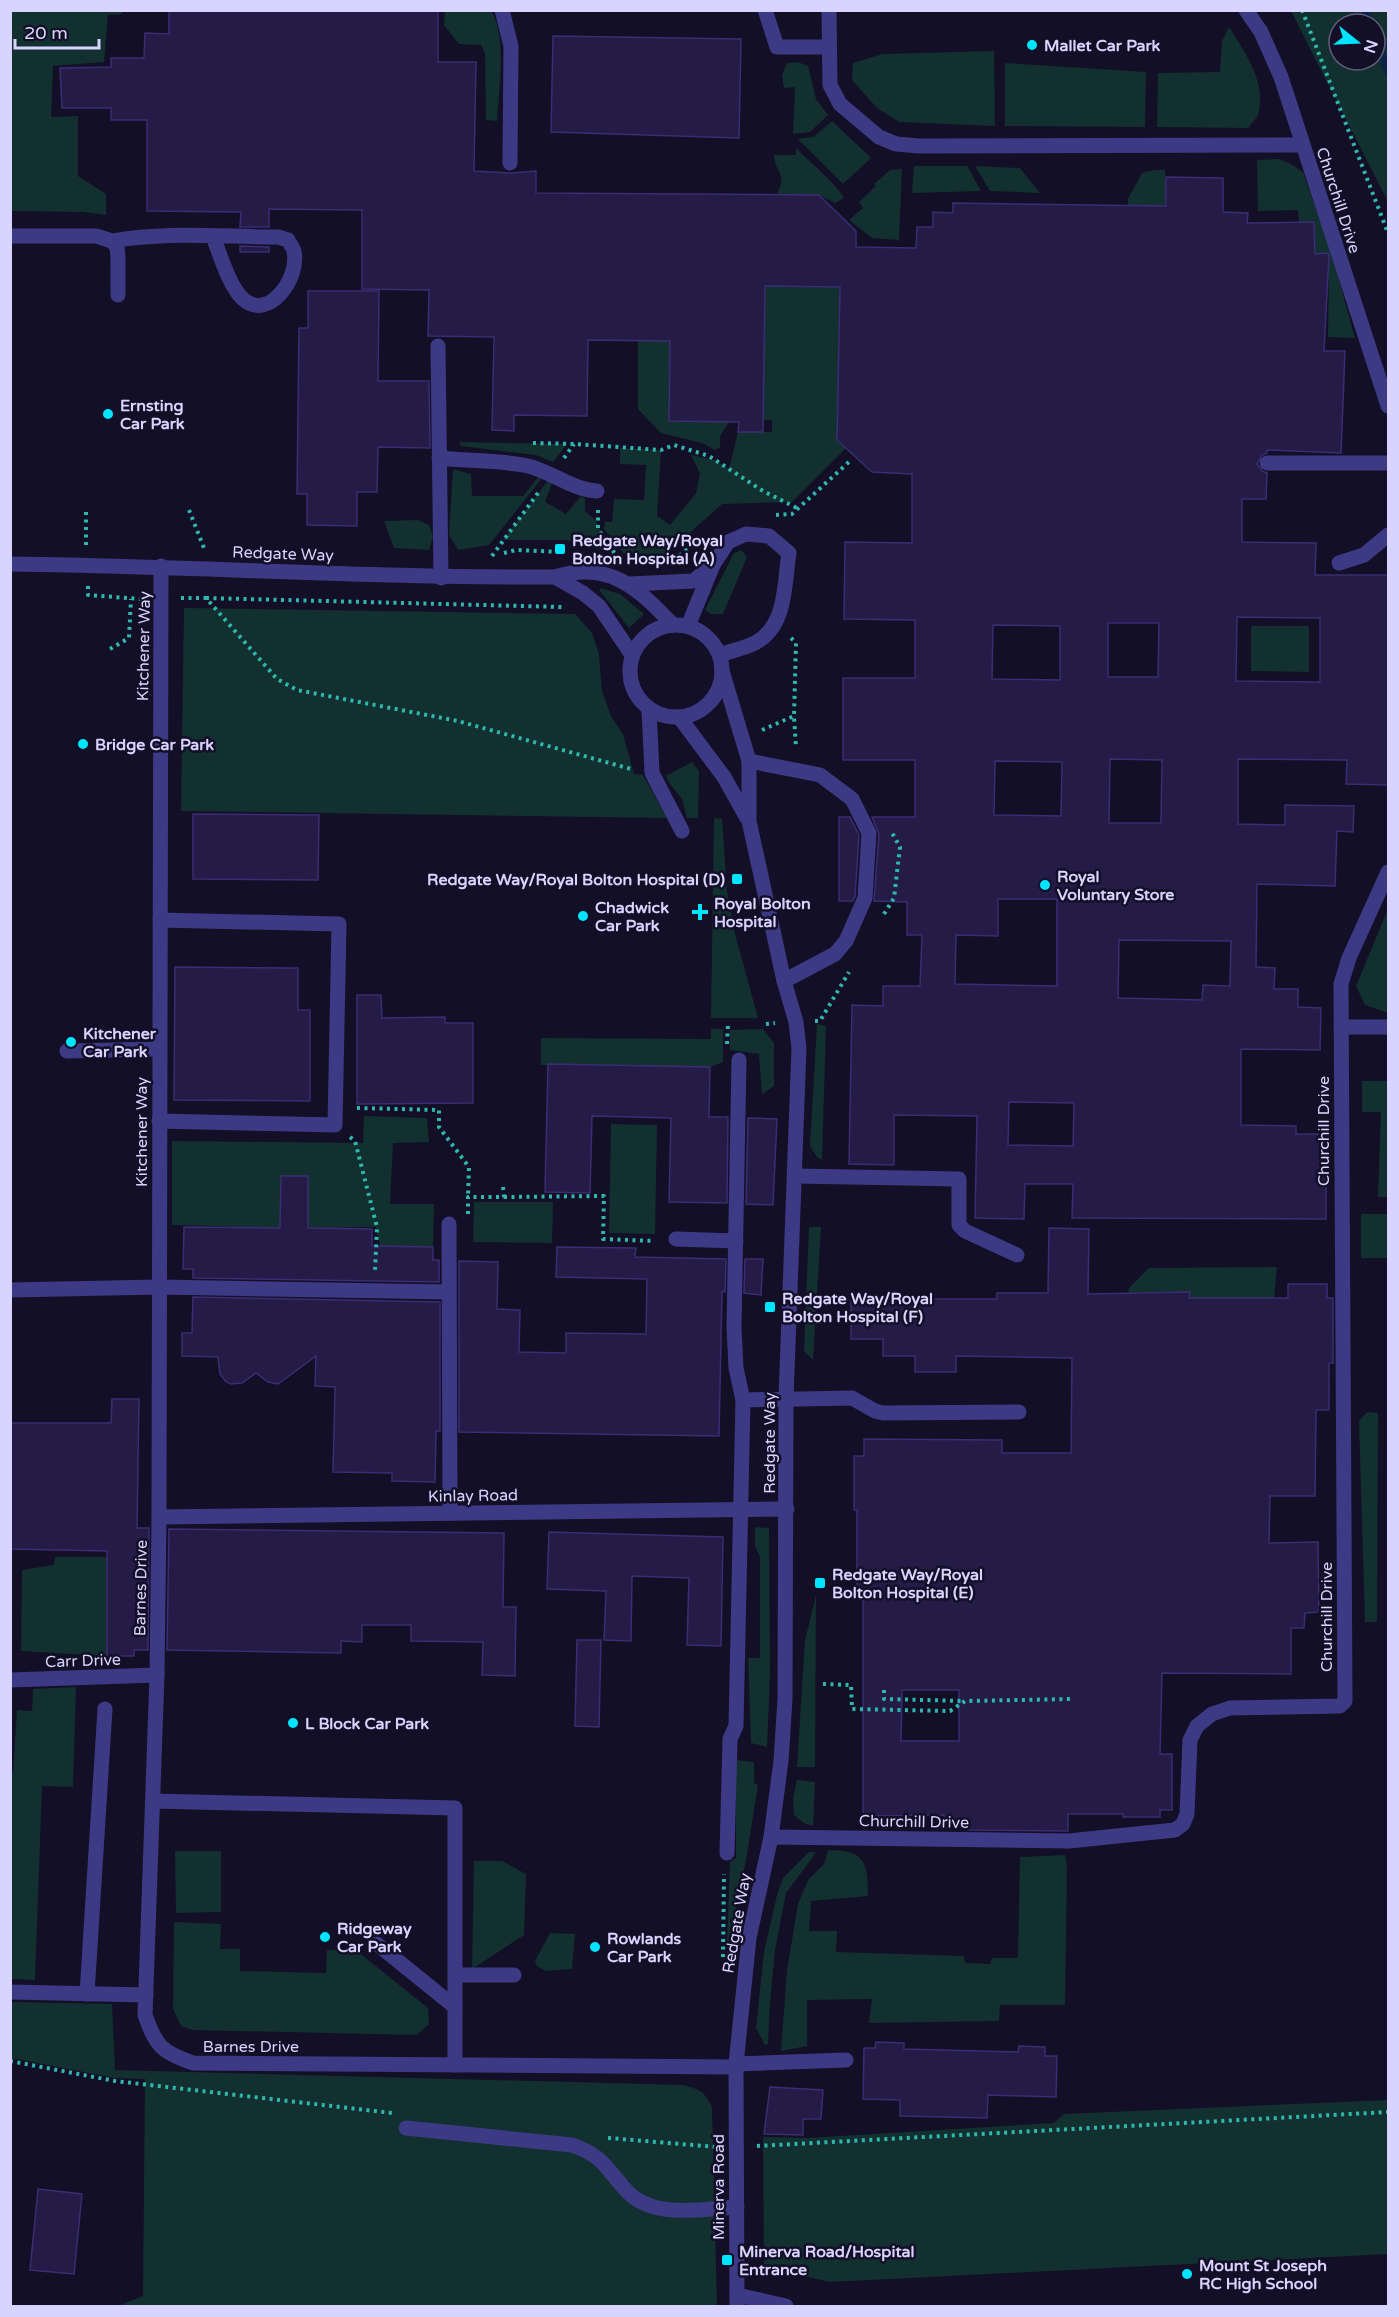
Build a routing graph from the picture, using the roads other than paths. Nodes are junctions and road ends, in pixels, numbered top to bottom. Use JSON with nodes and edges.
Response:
{"nodes":[{"id":1,"x":502,"y":10,"type":"edge"},
{"id":2,"x":765,"y":10,"type":"edge"},
{"id":3,"x":830,"y":10,"type":"edge"},
{"id":4,"x":1246,"y":10,"type":"edge"},
{"id":5,"x":828,"y":47,"type":"junction"},
{"id":6,"x":1302,"y":146,"type":"junction"},
{"id":7,"x":510,"y":164,"type":"dead end"},
{"id":8,"x":10,"y":236,"type":"edge"},
{"id":9,"x":213,"y":237,"type":"junction"},
{"id":10,"x":112,"y":241,"type":"junction"},
{"id":11,"x":118,"y":295,"type":"dead end"},
{"id":12,"x":438,"y":346,"type":"dead end"},
{"id":13,"x":1389,"y":406,"type":"edge"},
{"id":14,"x":439,"y":458,"type":"junction"},
{"id":15,"x":1267,"y":463,"type":"dead end"},
{"id":16,"x":1389,"y":463,"type":"edge"},
{"id":17,"x":597,"y":491,"type":"road end"},
{"id":18,"x":1389,"y":535,"type":"edge"},
{"id":19,"x":10,"y":564,"type":"edge"},
{"id":20,"x":1339,"y":564,"type":"dead end"},
{"id":21,"x":713,"y":565,"type":"junction"},
{"id":22,"x":161,"y":566,"type":"junction"},
{"id":23,"x":555,"y":577,"type":"junction"},
{"id":24,"x":441,"y":578,"type":"junction"},
{"id":25,"x":630,"y":584,"type":"junction"},
{"id":26,"x":681,"y":626,"type":"junction"},
{"id":27,"x":632,"y":655,"type":"junction"},
{"id":28,"x":720,"y":656,"type":"junction"},
{"id":29,"x":722,"y":671,"type":"junction"},
{"id":30,"x":649,"y":710,"type":"junction"},
{"id":31,"x":680,"y":718,"type":"junction"},
{"id":32,"x":749,"y":761,"type":"junction"},
{"id":33,"x":749,"y":821,"type":"junction"},
{"id":34,"x":682,"y":831,"type":"dead end"},
{"id":35,"x":1389,"y":872,"type":"edge"},
{"id":36,"x":160,"y":920,"type":"junction"},
{"id":37,"x":784,"y":981,"type":"junction"},
{"id":38,"x":1341,"y":1027,"type":"junction"},
{"id":39,"x":1389,"y":1027,"type":"edge"},
{"id":40,"x":159,"y":1049,"type":"junction"},
{"id":41,"x":67,"y":1051,"type":"dead end"},
{"id":42,"x":739,"y":1060,"type":"dead end"},
{"id":43,"x":159,"y":1121,"type":"junction"},
{"id":44,"x":795,"y":1176,"type":"junction"},
{"id":45,"x":449,"y":1224,"type":"road end"},
{"id":46,"x":676,"y":1239,"type":"road end"},
{"id":47,"x":736,"y":1241,"type":"junction"},
{"id":48,"x":1017,"y":1255,"type":"dead end"},
{"id":49,"x":159,"y":1287,"type":"junction"},
{"id":50,"x":10,"y":1290,"type":"edge"},
{"id":51,"x":448,"y":1292,"type":"junction"},
{"id":52,"x":786,"y":1398,"type":"junction"},
{"id":53,"x":743,"y":1400,"type":"junction"},
{"id":54,"x":1019,"y":1412,"type":"dead end"},
{"id":55,"x":741,"y":1509,"type":"junction"},
{"id":56,"x":788,"y":1509,"type":"junction"},
{"id":57,"x":450,"y":1513,"type":"junction"},
{"id":58,"x":159,"y":1517,"type":"junction"},
{"id":59,"x":157,"y":1675,"type":"junction"},
{"id":60,"x":10,"y":1680,"type":"edge"},
{"id":61,"x":105,"y":1709,"type":"dead end"},
{"id":62,"x":153,"y":1801,"type":"junction"},
{"id":63,"x":771,"y":1837,"type":"junction"},
{"id":64,"x":728,"y":1853,"type":"road end"},
{"id":65,"x":377,"y":1944,"type":"dead end"},
{"id":66,"x":455,"y":1975,"type":"junction"},
{"id":67,"x":514,"y":1975,"type":"dead end"},
{"id":68,"x":10,"y":1992,"type":"edge"},
{"id":69,"x":87,"y":1994,"type":"junction"},
{"id":70,"x":146,"y":1995,"type":"junction"},
{"id":71,"x":455,"y":2007,"type":"junction"},
{"id":72,"x":846,"y":2060,"type":"dead end"},
{"id":73,"x":455,"y":2065,"type":"junction"},
{"id":74,"x":736,"y":2065,"type":"junction"},
{"id":75,"x":406,"y":2128,"type":"dead end"},
{"id":76,"x":737,"y":2207,"type":"junction"},
{"id":77,"x":737,"y":2301,"type":"edge"},
{"id":78,"x":786,"y":2307,"type":"edge"}],
"edges":[{"from":1,"to":7,"type":"street"},
{"from":2,"to":5,"type":"street"},
{"from":3,"to":5,"type":"street"},
{"from":4,"to":6,"type":"street","name":"Churchill Drive"},
{"from":5,"to":6,"type":"street"},
{"from":6,"to":13,"type":"street","name":"Churchill Drive"},
{"from":8,"to":10,"type":"street"},
{"from":9,"to":9,"type":"street"},
{"from":9,"to":10,"type":"street"},
{"from":10,"to":11,"type":"street"},
{"from":12,"to":14,"type":"street"},
{"from":14,"to":17,"type":"street"},
{"from":14,"to":24,"type":"street"},
{"from":15,"to":16,"type":"street"},
{"from":18,"to":20,"type":"street"},
{"from":19,"to":22,"type":"street","name":"Redgate Way"},
{"from":21,"to":25,"type":"street"},
{"from":21,"to":26,"type":"street"},
{"from":21,"to":28,"type":"street"},
{"from":22,"to":24,"type":"street","name":"Redgate Way"},
{"from":22,"to":36,"type":"street","name":"Kitchener Way"},
{"from":23,"to":24,"type":"street","name":"Redgate Way"},
{"from":23,"to":25,"type":"street","name":"Redgate Way"},
{"from":23,"to":27,"type":"street","name":"Redgate Way"},
{"from":25,"to":26,"type":"street","name":"Redgate Way"},
{"from":26,"to":27,"type":"street"},
{"from":26,"to":28,"type":"street","name":"Redgate Way"},
{"from":27,"to":30,"type":"street"},
{"from":28,"to":29,"type":"street","name":"Redgate Way"},
{"from":29,"to":31,"type":"street","name":"Redgate Way"},
{"from":29,"to":32,"type":"street","name":"Redgate Way"},
{"from":30,"to":31,"type":"street"},
{"from":30,"to":34,"type":"street"},
{"from":31,"to":33,"type":"street","name":"Redgate Way"},
{"from":32,"to":33,"type":"street","name":"Redgate Way"},
{"from":32,"to":37,"type":"street"},
{"from":33,"to":37,"type":"street","name":"Redgate Way"},
{"from":35,"to":38,"type":"street","name":"Churchill Drive"},
{"from":36,"to":40,"type":"street","name":"Kitchener Way"},
{"from":36,"to":43,"type":"street"},
{"from":37,"to":44,"type":"street","name":"Redgate Way"},
{"from":38,"to":39,"type":"street"},
{"from":38,"to":63,"type":"street","name":"Churchill Drive"},
{"from":40,"to":41,"type":"street"},
{"from":40,"to":43,"type":"street","name":"Kitchener Way"},
{"from":42,"to":47,"type":"street"},
{"from":43,"to":49,"type":"street","name":"Kitchener Way"},
{"from":44,"to":48,"type":"street"},
{"from":44,"to":52,"type":"street","name":"Redgate Way"},
{"from":45,"to":51,"type":"street"},
{"from":46,"to":47,"type":"street"},
{"from":47,"to":53,"type":"street"},
{"from":49,"to":50,"type":"street"},
{"from":49,"to":51,"type":"street"},
{"from":49,"to":58,"type":"street","name":"Kitchener Way"},
{"from":51,"to":57,"type":"street"},
{"from":52,"to":53,"type":"street"},
{"from":52,"to":54,"type":"street"},
{"from":52,"to":56,"type":"street","name":"Redgate Way"},
{"from":53,"to":55,"type":"street"},
{"from":55,"to":56,"type":"street","name":"Kinlay Road"},
{"from":55,"to":57,"type":"street","name":"Kinlay Road"},
{"from":55,"to":64,"type":"street"},
{"from":56,"to":63,"type":"street","name":"Redgate Way"},
{"from":57,"to":58,"type":"street","name":"Kinlay Road"},
{"from":58,"to":59,"type":"street","name":"Barnes Drive"},
{"from":59,"to":60,"type":"street","name":"Carr Drive"},
{"from":59,"to":62,"type":"street","name":"Barnes Drive"},
{"from":61,"to":69,"type":"street"},
{"from":62,"to":66,"type":"street"},
{"from":62,"to":70,"type":"street","name":"Barnes Drive"},
{"from":63,"to":74,"type":"street","name":"Redgate Way"},
{"from":65,"to":71,"type":"street"},
{"from":66,"to":67,"type":"street"},
{"from":66,"to":71,"type":"street"},
{"from":68,"to":69,"type":"street"},
{"from":69,"to":70,"type":"street"},
{"from":70,"to":73,"type":"street","name":"Barnes Drive"},
{"from":71,"to":73,"type":"street"},
{"from":72,"to":74,"type":"street","name":"Barnes Drive"},
{"from":73,"to":74,"type":"street","name":"Barnes Drive"},
{"from":74,"to":76,"type":"street","name":"Minerva Road"},
{"from":75,"to":76,"type":"street"},
{"from":76,"to":77,"type":"street","name":"Minerva Road"},
{"from":77,"to":78,"type":"street"}]}
